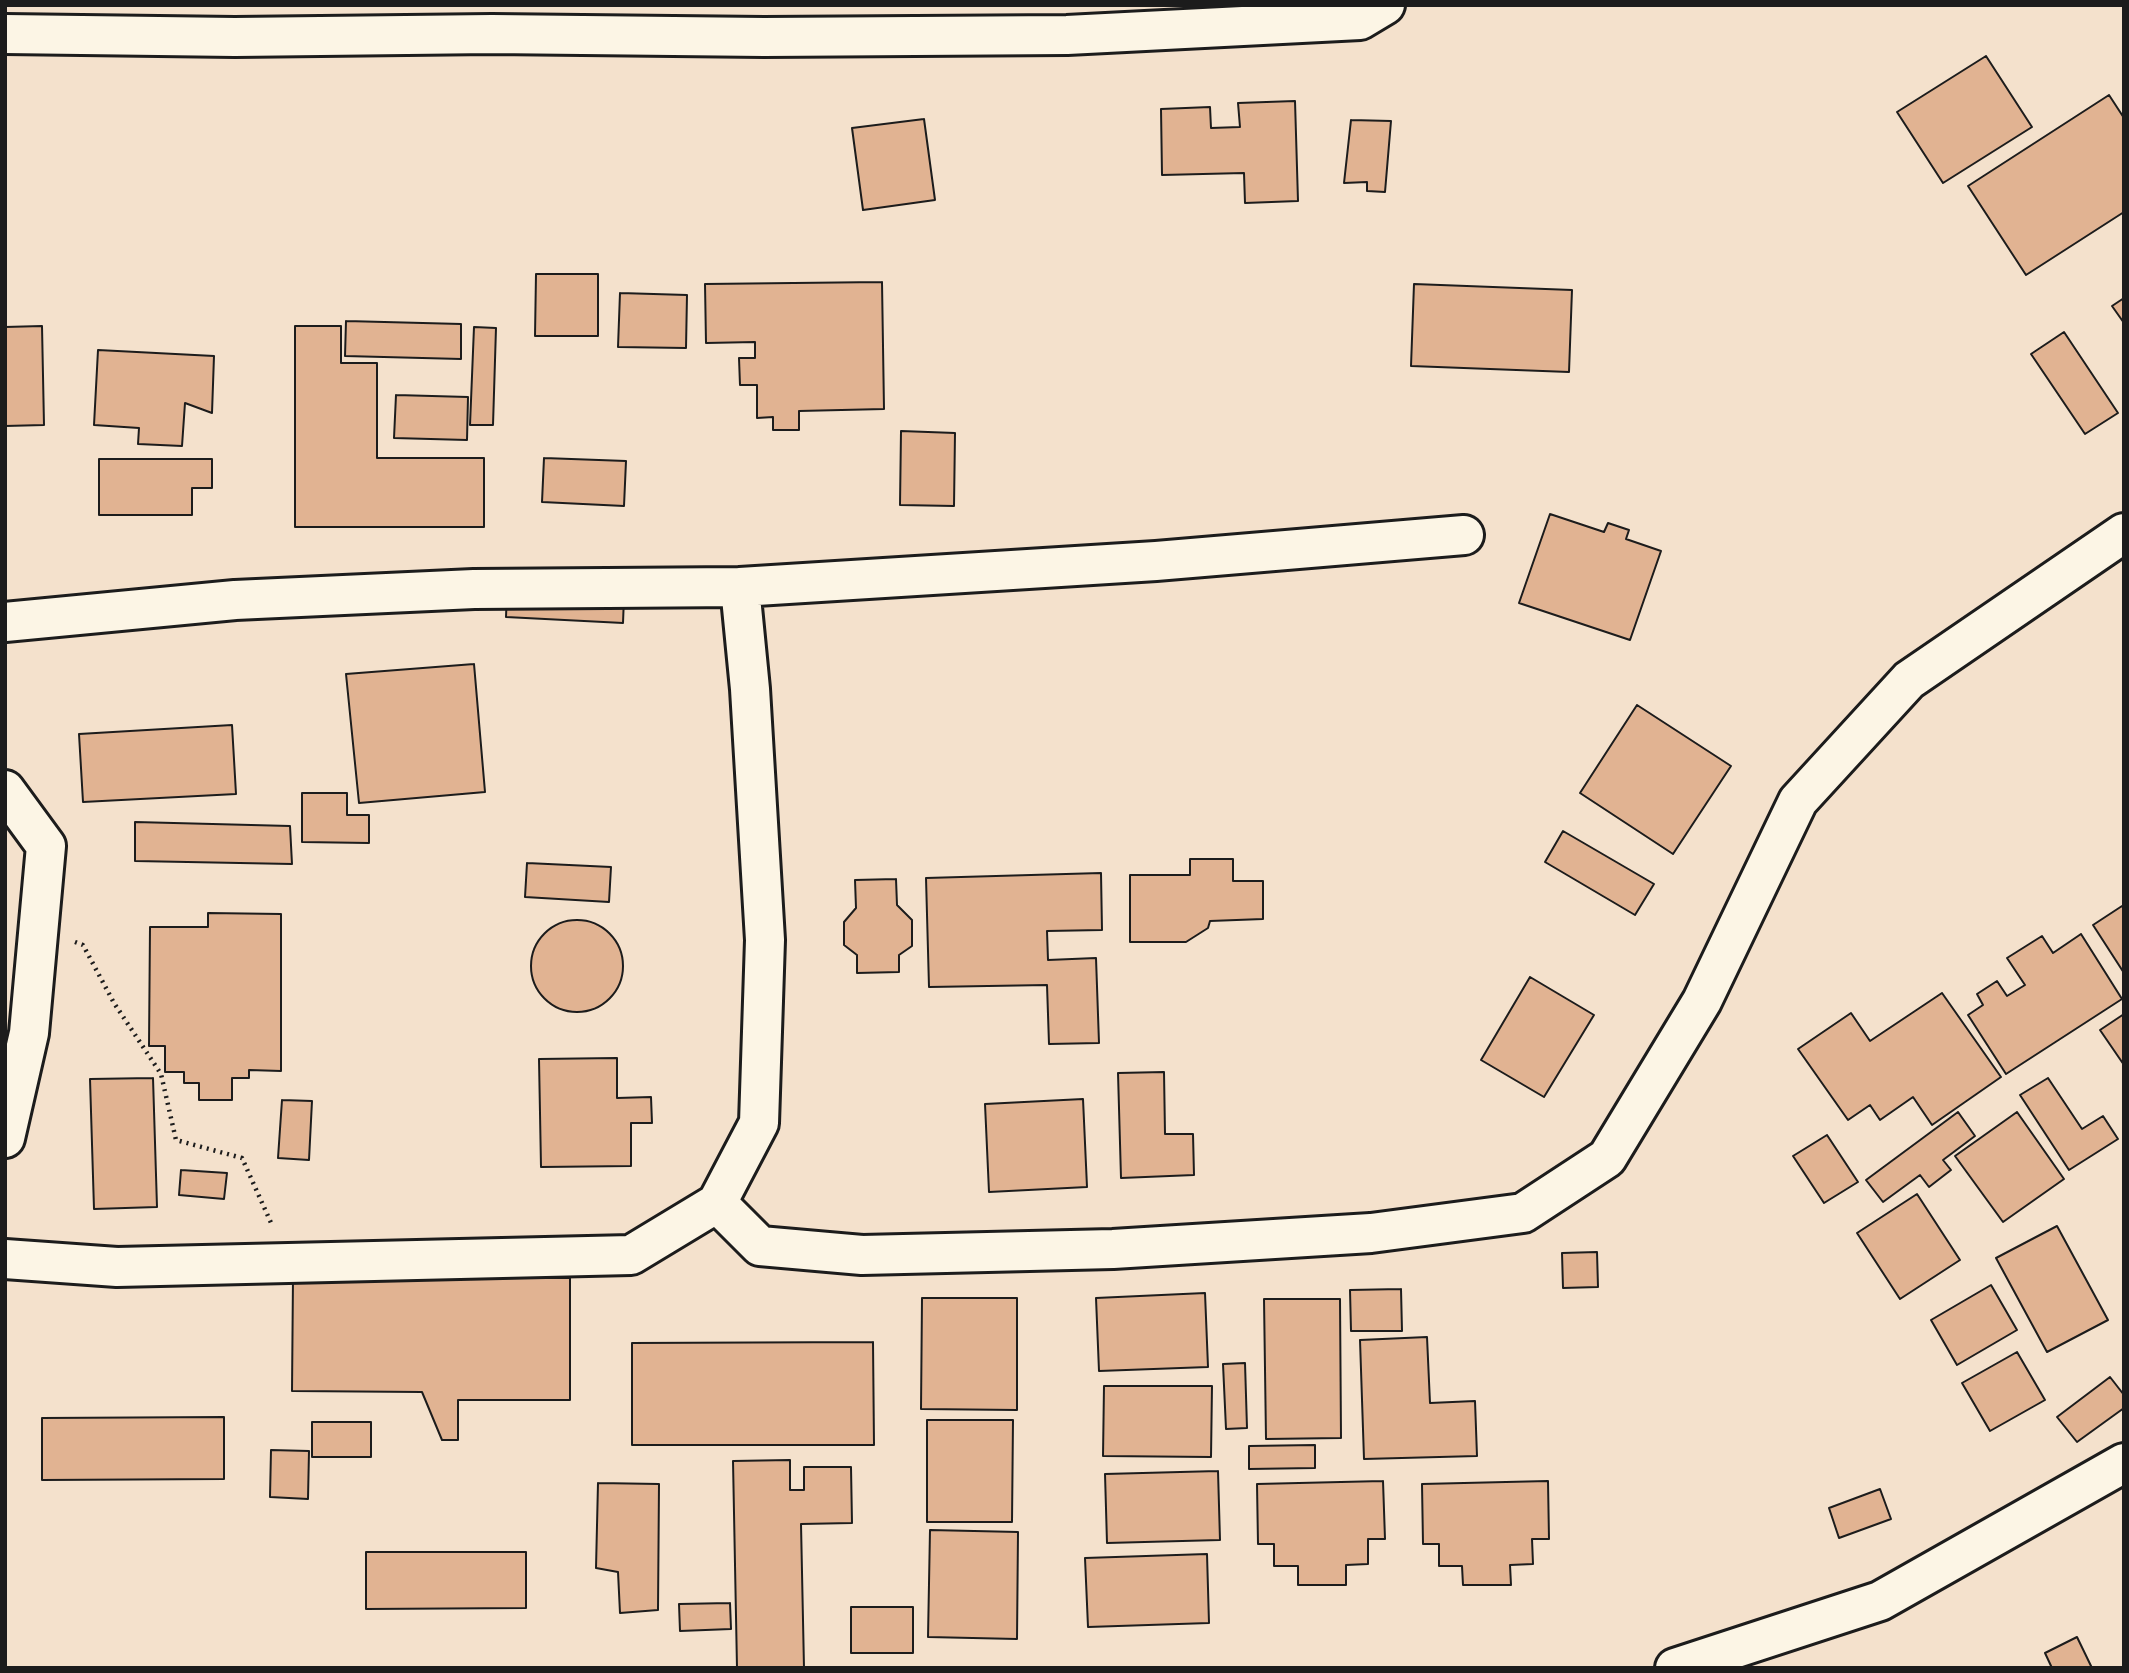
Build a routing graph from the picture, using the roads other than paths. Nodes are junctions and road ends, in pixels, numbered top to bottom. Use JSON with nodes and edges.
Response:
{"nodes":[{"id":1,"x":1385,"y":5,"type":"edge"},
{"id":2,"x":5,"y":34,"type":"edge"},
{"id":3,"x":2124,"y":533,"type":"edge"},
{"id":4,"x":1464,"y":535,"type":"dead end"},
{"id":5,"x":740,"y":587,"type":"junction"},
{"id":6,"x":5,"y":622,"type":"edge"},
{"id":7,"x":5,"y":790,"type":"edge"},
{"id":8,"x":5,"y":1138,"type":"edge"},
{"id":9,"x":717,"y":1203,"type":"junction"},
{"id":10,"x":5,"y":1259,"type":"edge"},
{"id":11,"x":2124,"y":1463,"type":"edge"},
{"id":12,"x":1675,"y":1668,"type":"edge"}],
"edges":[{"from":1,"to":2,"type":"street"},
{"from":3,"to":9,"type":"street"},
{"from":4,"to":5,"type":"street"},
{"from":5,"to":6,"type":"street"},
{"from":5,"to":9,"type":"street"},
{"from":7,"to":8,"type":"street"},
{"from":9,"to":10,"type":"street"},
{"from":11,"to":12,"type":"street"}]}
